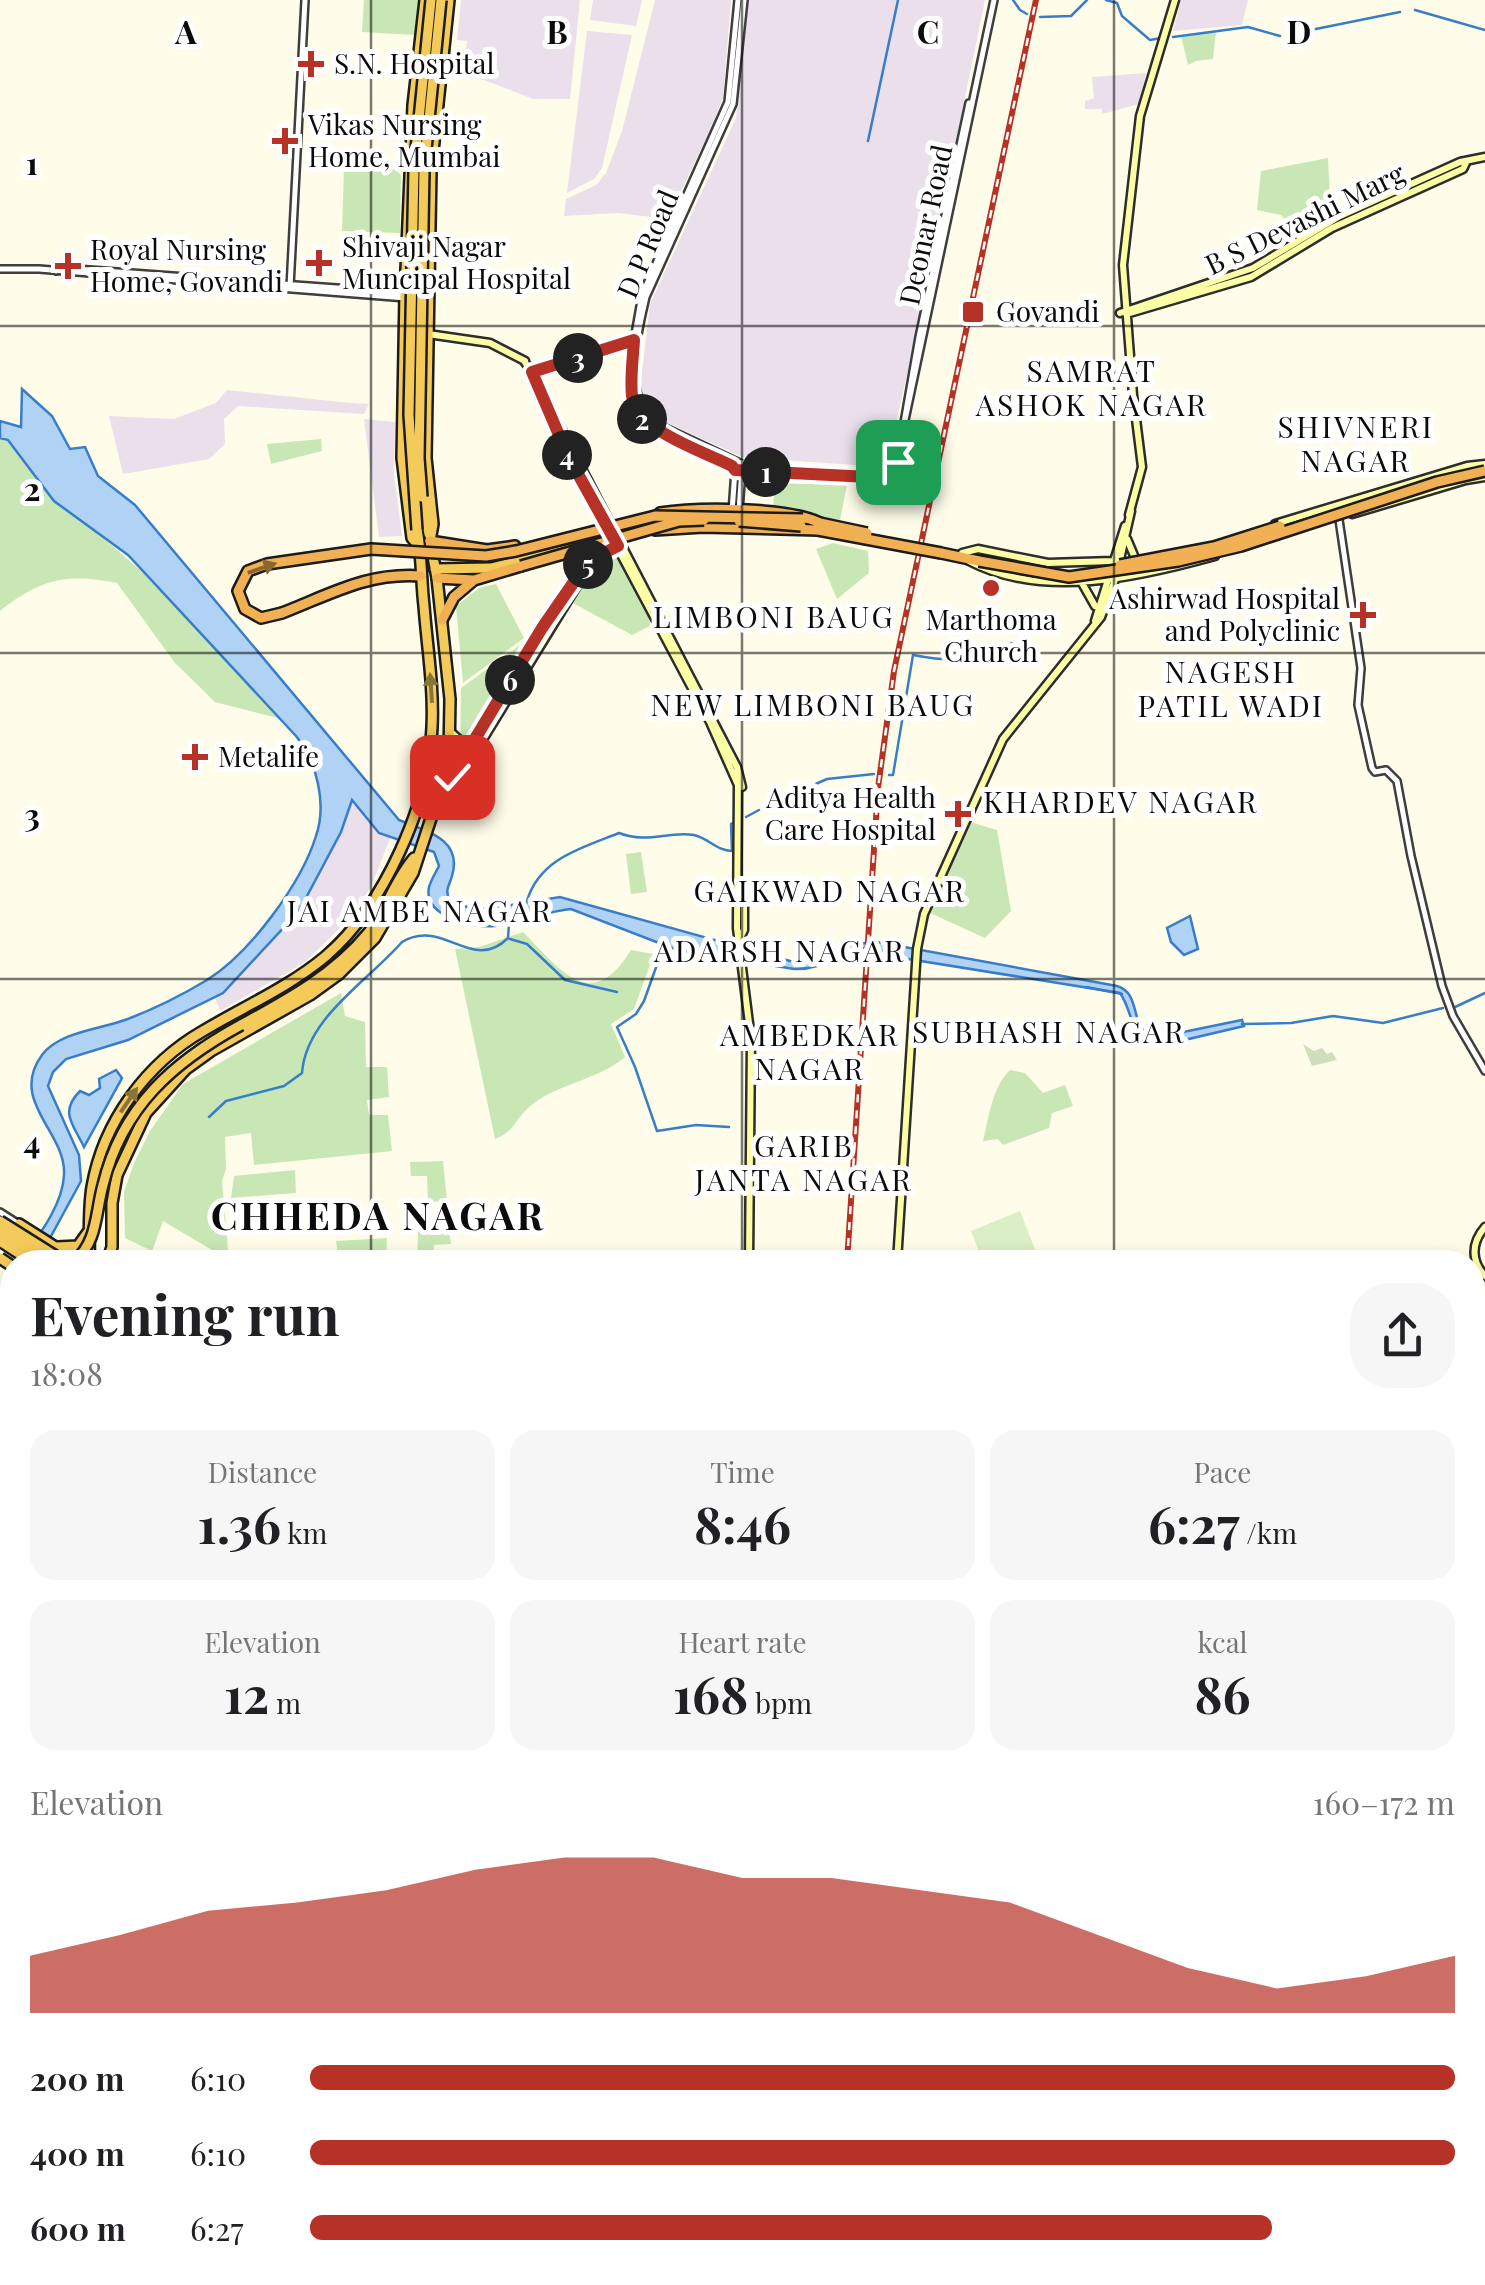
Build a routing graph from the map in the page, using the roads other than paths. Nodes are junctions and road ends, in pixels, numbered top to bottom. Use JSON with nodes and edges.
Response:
{"nodes":[{"id":1,"x":305,"y":0,"type":"edge"},
{"id":2,"x":428,"y":0,"type":"edge"},
{"id":3,"x":441,"y":0,"type":"edge"},
{"id":4,"x":449,"y":0,"type":"edge"},
{"id":5,"x":741,"y":0,"type":"edge"},
{"id":6,"x":992,"y":0,"type":"edge"},
{"id":7,"x":1175,"y":0,"type":"edge"},
{"id":8,"x":1485,"y":157,"type":"edge"},
{"id":9,"x":0,"y":269,"type":"edge"},
{"id":10,"x":290,"y":289,"type":"junction"},
{"id":11,"x":405,"y":296,"type":"junction"},
{"id":12,"x":428,"y":298,"type":"junction"},
{"id":13,"x":1126,"y":312,"type":"junction"},
{"id":14,"x":404,"y":334,"type":"junction"},
{"id":15,"x":428,"y":334,"type":"junction"},
{"id":16,"x":636,"y":340,"type":"junction"},
{"id":17,"x":534,"y":371,"type":"junction"},
{"id":18,"x":739,"y":470,"type":"junction"},
{"id":19,"x":1485,"y":470,"type":"edge"},
{"id":20,"x":1336,"y":505,"type":"junction"},
{"id":21,"x":736,"y":512,"type":"junction"},
{"id":22,"x":678,"y":514,"type":"junction"},
{"id":23,"x":1339,"y":518,"type":"junction"},
{"id":24,"x":802,"y":522,"type":"junction"},
{"id":25,"x":609,"y":524,"type":"junction"},
{"id":26,"x":819,"y":526,"type":"junction"},
{"id":27,"x":426,"y":527,"type":"junction"},
{"id":28,"x":735,"y":529,"type":"junction"},
{"id":29,"x":1124,"y":537,"type":"junction"},
{"id":30,"x":620,"y":545,"type":"junction"},
{"id":31,"x":428,"y":546,"type":"junction"},
{"id":32,"x":961,"y":555,"type":"junction"},
{"id":33,"x":1135,"y":558,"type":"junction"},
{"id":34,"x":1116,"y":560,"type":"junction"},
{"id":35,"x":1092,"y":563,"type":"junction"},
{"id":36,"x":436,"y":573,"type":"junction"},
{"id":37,"x":421,"y":576,"type":"junction"},
{"id":38,"x":1112,"y":577,"type":"junction"},
{"id":39,"x":474,"y":580,"type":"junction"},
{"id":40,"x":1081,"y":582,"type":"junction"},
{"id":41,"x":564,"y":601,"type":"junction"},
{"id":42,"x":1096,"y":610,"type":"junction"},
{"id":43,"x":442,"y":620,"type":"junction"},
{"id":44,"x":1095,"y":621,"type":"junction"},
{"id":45,"x":451,"y":732,"type":"junction"},
{"id":46,"x":473,"y":743,"type":"junction"},
{"id":47,"x":460,"y":768,"type":"junction"},
{"id":48,"x":444,"y":782,"type":"junction"},
{"id":49,"x":420,"y":852,"type":"junction"},
{"id":50,"x":1485,"y":1071,"type":"edge"},
{"id":51,"x":0,"y":1212,"type":"edge"},
{"id":52,"x":0,"y":1221,"type":"edge"},
{"id":53,"x":90,"y":1224,"type":"junction"},
{"id":54,"x":1485,"y":1227,"type":"edge"},
{"id":55,"x":25,"y":1228,"type":"junction"},
{"id":56,"x":0,"y":1231,"type":"edge"},
{"id":57,"x":54,"y":1246,"type":"junction"},
{"id":58,"x":112,"y":1247,"type":"junction"},
{"id":59,"x":6,"y":1250,"type":"edge"},
{"id":60,"x":30,"y":1250,"type":"edge"},
{"id":61,"x":46,"y":1250,"type":"edge"},
{"id":62,"x":60,"y":1250,"type":"edge"},
{"id":63,"x":87,"y":1250,"type":"edge"},
{"id":64,"x":89,"y":1250,"type":"edge"},
{"id":65,"x":111,"y":1250,"type":"edge"},
{"id":66,"x":113,"y":1250,"type":"edge"},
{"id":67,"x":749,"y":1250,"type":"edge"},
{"id":68,"x":898,"y":1250,"type":"edge"},
{"id":69,"x":1473,"y":1250,"type":"edge"}],
"edges":[{"from":1,"to":10,"type":"street"},
{"from":2,"to":11,"type":"highway"},
{"from":2,"to":27,"type":"highway","bridge":true},
{"from":3,"to":27,"type":"highway","bridge":true},
{"from":4,"to":12,"type":"highway"},
{"from":5,"to":16,"type":"street","name":"D P Road"},
{"from":6,"to":18,"type":"street","name":"Deonar Road"},
{"from":7,"to":13,"type":"main road"},
{"from":8,"to":13,"type":"main road","name":"B S Devashi Marg"},
{"from":9,"to":10,"type":"street"},
{"from":10,"to":11,"type":"street"},
{"from":11,"to":12,"type":"street"},
{"from":11,"to":14,"type":"highway"},
{"from":12,"to":15,"type":"highway"},
{"from":13,"to":29,"type":"main road"},
{"from":14,"to":15,"type":"main road"},
{"from":14,"to":31,"type":"highway"},
{"from":15,"to":17,"type":"main road"},
{"from":15,"to":27,"type":"highway"},
{"from":16,"to":17,"type":"street"},
{"from":16,"to":18,"type":"street","name":"D P Road"},
{"from":17,"to":25,"type":"main road"},
{"from":18,"to":21,"type":"street"},
{"from":19,"to":20,"type":"main road"},
{"from":19,"to":23,"type":"main road"},
{"from":19,"to":32,"type":"highway","bridge":true},
{"from":20,"to":23,"type":"street"},
{"from":20,"to":33,"type":"main road"},
{"from":21,"to":25,"type":"highway"},
{"from":21,"to":26,"type":"highway"},
{"from":21,"to":28,"type":"street"},
{"from":22,"to":24,"type":"highway","bridge":true},
{"from":22,"to":31,"type":"highway","bridge":true},
{"from":37,"to":22,"type":"highway","one_way":true,"bridge":true},
{"from":23,"to":38,"type":"main road"},
{"from":23,"to":50,"type":"street"},
{"from":24,"to":26,"type":"highway"},
{"from":24,"to":39,"type":"highway","bridge":true},
{"from":25,"to":30,"type":"main road"},
{"from":25,"to":31,"type":"highway"},
{"from":26,"to":28,"type":"highway"},
{"from":26,"to":32,"type":"highway","bridge":true},
{"from":27,"to":31,"type":"highway"},
{"from":27,"to":31,"type":"highway"},
{"from":28,"to":30,"type":"highway"},
{"from":29,"to":33,"type":"main road"},
{"from":29,"to":34,"type":"main road"},
{"from":29,"to":35,"type":"main road"},
{"from":30,"to":36,"type":"highway"},
{"from":30,"to":41,"type":"main road"},
{"from":30,"to":67,"type":"main road"},
{"from":31,"to":36,"type":"highway"},
{"from":31,"to":37,"type":"highway"},
{"from":32,"to":35,"type":"main road"},
{"from":32,"to":40,"type":"main road"},
{"from":33,"to":34,"type":"main road"},
{"from":34,"to":35,"type":"main road"},
{"from":34,"to":38,"type":"main road"},
{"from":36,"to":37,"type":"highway"},
{"from":36,"to":39,"type":"highway"},
{"from":36,"to":43,"type":"highway"},
{"from":53,"to":37,"type":"highway","one_way":true},
{"from":38,"to":40,"type":"main road"},
{"from":38,"to":42,"type":"main road"},
{"from":38,"to":44,"type":"main road"},
{"from":39,"to":43,"type":"highway"},
{"from":40,"to":42,"type":"main road"},
{"from":41,"to":46,"type":"main road"},
{"from":41,"to":47,"type":"main road"},
{"from":42,"to":44,"type":"main road"},
{"from":43,"to":45,"type":"highway"},
{"from":44,"to":68,"type":"main road"},
{"from":45,"to":46,"type":"main road"},
{"from":45,"to":48,"type":"highway"},
{"from":46,"to":47,"type":"main road"},
{"from":47,"to":48,"type":"main road"},
{"from":48,"to":49,"type":"highway"},
{"from":49,"to":58,"type":"highway"},
{"from":49,"to":63,"type":"highway","bridge":true},
{"from":51,"to":55,"type":"street"},
{"from":52,"to":61,"type":"highway","bridge":true},
{"from":53,"to":57,"type":"highway"},
{"from":53,"to":64,"type":"highway"},
{"from":54,"to":69,"type":"main road"},
{"from":55,"to":57,"type":"highway"},
{"from":55,"to":59,"type":"street"},
{"from":56,"to":60,"type":"highway","bridge":true},
{"from":57,"to":62,"type":"highway"},
{"from":58,"to":65,"type":"highway"},
{"from":58,"to":66,"type":"highway"}]}
